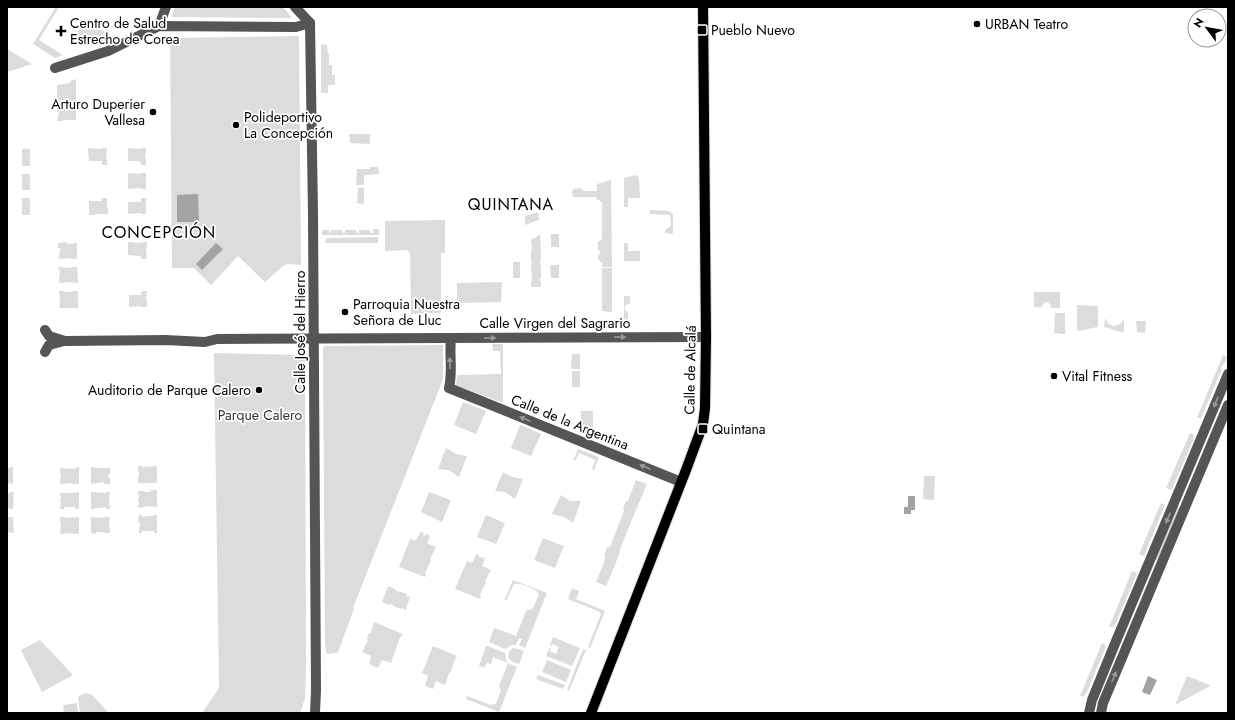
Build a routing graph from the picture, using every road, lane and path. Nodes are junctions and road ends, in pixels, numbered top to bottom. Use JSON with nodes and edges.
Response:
{"nodes":[{"id":1,"x":166,"y":7,"type":"edge"},
{"id":2,"x":295,"y":7,"type":"edge"},
{"id":3,"x":703,"y":7,"type":"edge"},
{"id":4,"x":310,"y":22,"type":"junction"},
{"id":5,"x":159,"y":26,"type":"junction"},
{"id":6,"x":55,"y":68,"type":"dead end"},
{"id":7,"x":45,"y":330,"type":"dead end"},
{"id":8,"x":706,"y":337,"type":"junction"},
{"id":9,"x":451,"y":338,"type":"junction"},
{"id":10,"x":314,"y":339,"type":"junction"},
{"id":11,"x":66,"y":341,"type":"junction"},
{"id":12,"x":45,"y":352,"type":"dead end"},
{"id":13,"x":1228,"y":374,"type":"edge"},
{"id":14,"x":1228,"y":405,"type":"edge"},
{"id":15,"x":1205,"y":430,"type":"junction"},
{"id":16,"x":1203,"y":466,"type":"junction"},
{"id":17,"x":1189,"y":468,"type":"junction"},
{"id":18,"x":681,"y":482,"type":"junction"},
{"id":19,"x":1187,"y":505,"type":"junction"},
{"id":20,"x":1146,"y":568,"type":"junction"},
{"id":21,"x":1145,"y":604,"type":"junction"},
{"id":22,"x":1130,"y":608,"type":"junction"},
{"id":23,"x":1128,"y":642,"type":"junction"},
{"id":24,"x":1092,"y":711,"type":"edge"},
{"id":25,"x":315,"y":713,"type":"edge"},
{"id":26,"x":591,"y":713,"type":"edge"},
{"id":27,"x":1101,"y":713,"type":"edge"}],
"edges":[{"from":1,"to":5,"type":"street"},
{"from":2,"to":4,"type":"street"},
{"from":3,"to":8,"type":"main road","name":"Calle de Alcalá"},
{"from":4,"to":5,"type":"street"},
{"from":4,"to":10,"type":"street","name":"Calle José del Hierro"},
{"from":5,"to":6,"type":"street"},
{"from":7,"to":11,"type":"street"},
{"from":9,"to":8,"type":"street","name":"Calle Virgen del Sagrario","one_way":true},
{"from":8,"to":18,"type":"main road","name":"Calle de Alcalá"},
{"from":9,"to":10,"type":"street","name":"Calle Virgen del Sagrario"},
{"from":18,"to":9,"type":"street","name":"Calle de la Argentina","one_way":true},
{"from":10,"to":11,"type":"street","name":"Calle Virgen del Sagrario"},
{"from":10,"to":25,"type":"street","name":"Calle José del Hierro"},
{"from":11,"to":12,"type":"street"},
{"from":13,"to":15,"type":"street","one_way":true},
{"from":14,"to":16,"type":"street"},
{"from":15,"to":16,"type":"street"},
{"from":15,"to":17,"type":"street"},
{"from":16,"to":19,"type":"street"},
{"from":17,"to":19,"type":"street"},
{"from":17,"to":20,"type":"street","one_way":true},
{"from":18,"to":26,"type":"main road","name":"Calle de Alcalá"},
{"from":19,"to":21,"type":"street"},
{"from":20,"to":21,"type":"street"},
{"from":20,"to":22,"type":"street"},
{"from":21,"to":23,"type":"street"},
{"from":22,"to":23,"type":"street"},
{"from":22,"to":24,"type":"street"},
{"from":27,"to":23,"type":"street","one_way":true}]}
